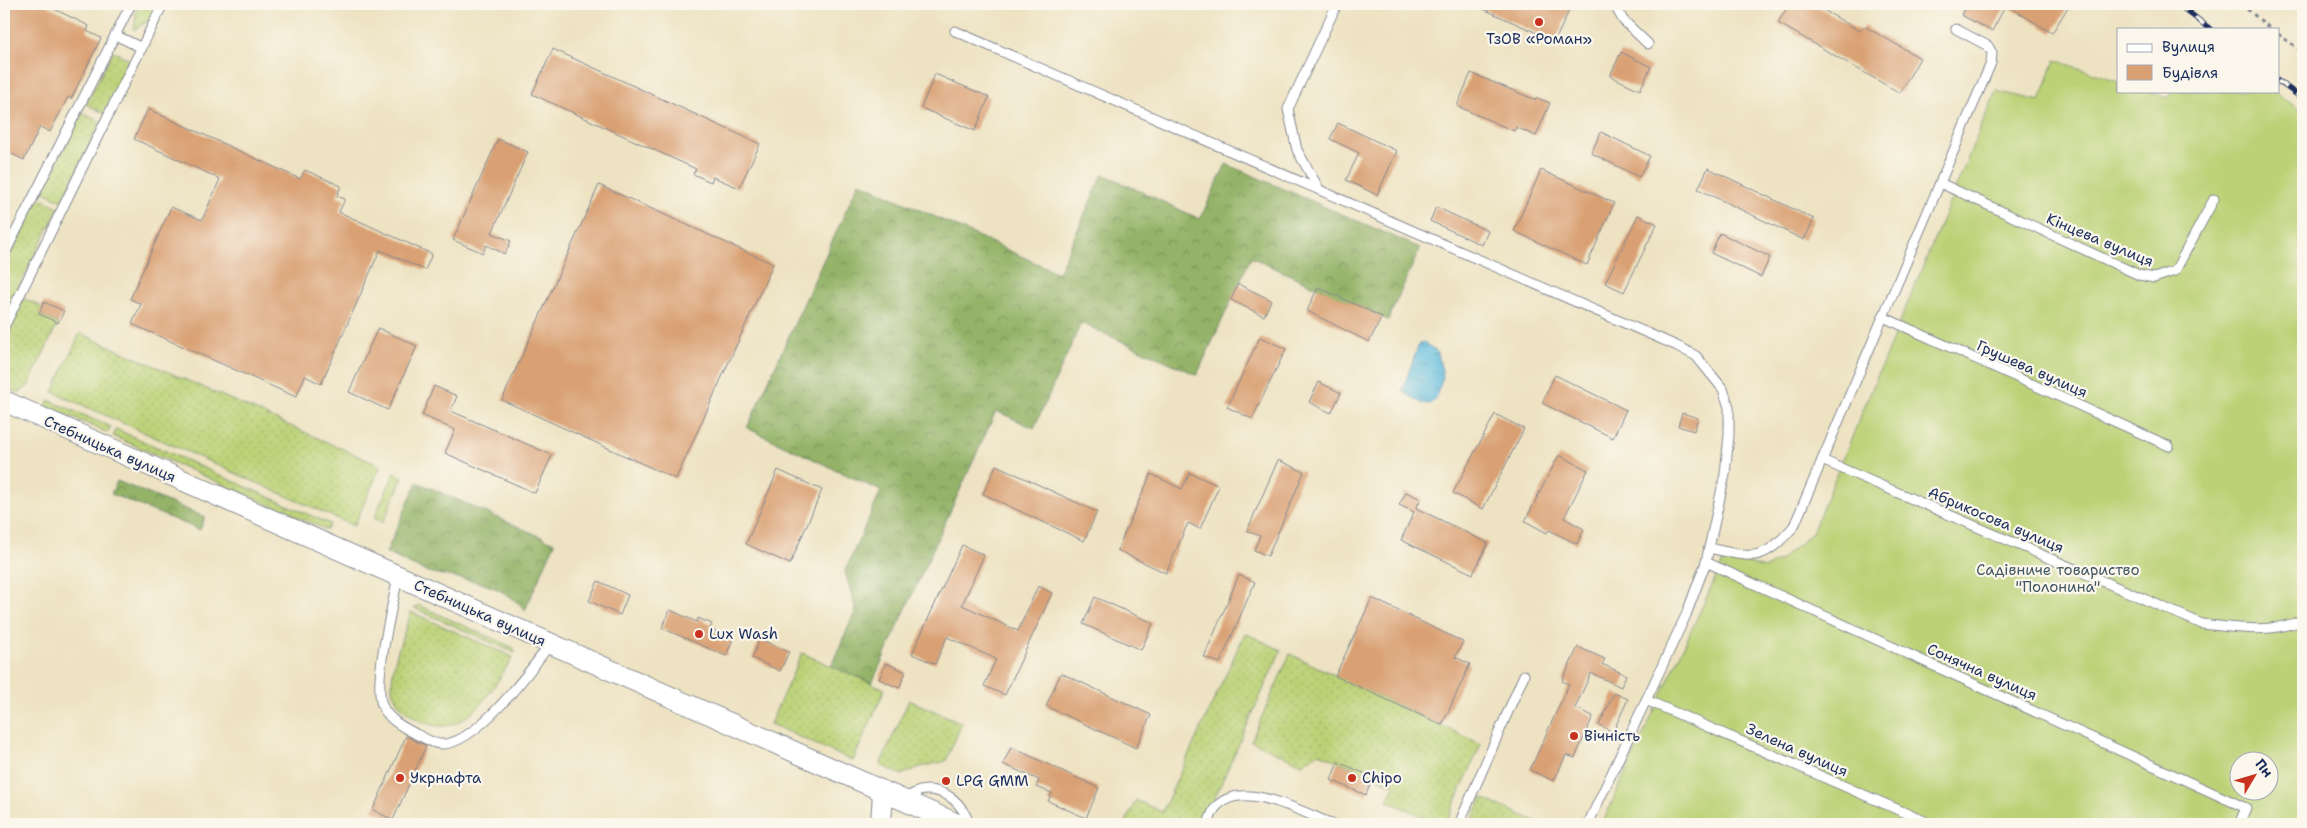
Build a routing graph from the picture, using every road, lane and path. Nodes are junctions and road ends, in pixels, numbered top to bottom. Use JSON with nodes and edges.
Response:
{"nodes":[{"id":1,"x":131,"y":4,"type":"edge"},
{"id":2,"x":163,"y":4,"type":"edge"},
{"id":3,"x":1337,"y":4,"type":"edge"},
{"id":4,"x":1614,"y":4,"type":"edge"},
{"id":5,"x":2241,"y":4,"type":"edge"},
{"id":6,"x":2270,"y":28,"type":"edge"},
{"id":7,"x":1956,"y":29,"type":"dead end"},
{"id":8,"x":955,"y":31,"type":"dead end"},
{"id":9,"x":116,"y":35,"type":"junction"},
{"id":10,"x":2280,"y":35,"type":"edge"},
{"id":11,"x":1648,"y":44,"type":"dead end"},
{"id":12,"x":142,"y":48,"type":"junction"},
{"id":13,"x":2303,"y":52,"type":"edge"},
{"id":14,"x":1940,"y":183,"type":"junction"},
{"id":15,"x":1319,"y":190,"type":"junction"},
{"id":16,"x":2214,"y":199,"type":"dead end"},
{"id":17,"x":4,"y":255,"type":"edge"},
{"id":18,"x":1883,"y":318,"type":"junction"},
{"id":19,"x":4,"y":327,"type":"edge"},
{"id":20,"x":4,"y":402,"type":"edge"},
{"id":21,"x":2169,"y":446,"type":"dead end"},
{"id":22,"x":1822,"y":460,"type":"junction"},
{"id":23,"x":1709,"y":548,"type":"junction"},
{"id":24,"x":1706,"y":562,"type":"junction"},
{"id":25,"x":398,"y":576,"type":"junction"},
{"id":26,"x":2303,"y":620,"type":"edge"},
{"id":27,"x":550,"y":644,"type":"junction"},
{"id":28,"x":1524,"y":675,"type":"dead end"},
{"id":29,"x":1649,"y":701,"type":"junction"},
{"id":30,"x":887,"y":806,"type":"edge"},
{"id":31,"x":957,"y":824,"type":"edge"},
{"id":32,"x":968,"y":824,"type":"edge"},
{"id":33,"x":1208,"y":824,"type":"edge"},
{"id":34,"x":1332,"y":824,"type":"edge"},
{"id":35,"x":1459,"y":824,"type":"edge"},
{"id":36,"x":1588,"y":824,"type":"edge"},
{"id":37,"x":1931,"y":824,"type":"edge"},
{"id":38,"x":2239,"y":824,"type":"edge"}],
"edges":[{"from":1,"to":9,"type":"lane"},
{"from":2,"to":12,"type":"lane"},
{"from":3,"to":15,"type":"lane"},
{"from":4,"to":11,"type":"lane"},
{"from":5,"to":6,"type":"path"},
{"from":7,"to":14,"type":"lane"},
{"from":8,"to":15,"type":"lane"},
{"from":9,"to":12,"type":"lane"},
{"from":9,"to":17,"type":"lane"},
{"from":10,"to":13,"type":"path"},
{"from":12,"to":19,"type":"lane"},
{"from":14,"to":16,"type":"lane","name":"Кінцева вулиця"},
{"from":14,"to":18,"type":"lane"},
{"from":15,"to":23,"type":"lane"},
{"from":18,"to":21,"type":"lane","name":"Грушева вулиця"},
{"from":18,"to":22,"type":"lane"},
{"from":20,"to":25,"type":"street","name":"Стебницька вулиця"},
{"from":22,"to":23,"type":"lane"},
{"from":22,"to":26,"type":"lane","name":"Абрикосова вулиця"},
{"from":23,"to":24,"type":"lane"},
{"from":24,"to":29,"type":"lane"},
{"from":24,"to":38,"type":"lane","name":"Сонячна вулиця"},
{"from":25,"to":27,"type":"street","name":"Стебницька вулиця"},
{"from":25,"to":27,"type":"lane"},
{"from":27,"to":30,"type":"street","name":"Стебницька вулиця"},
{"from":28,"to":35,"type":"lane"},
{"from":29,"to":36,"type":"lane"},
{"from":29,"to":37,"type":"lane","name":"Зелена вулиця"},
{"from":30,"to":31,"type":"street","name":"Стебницька вулиця"},
{"from":30,"to":32,"type":"lane"},
{"from":33,"to":34,"type":"lane"}]}
